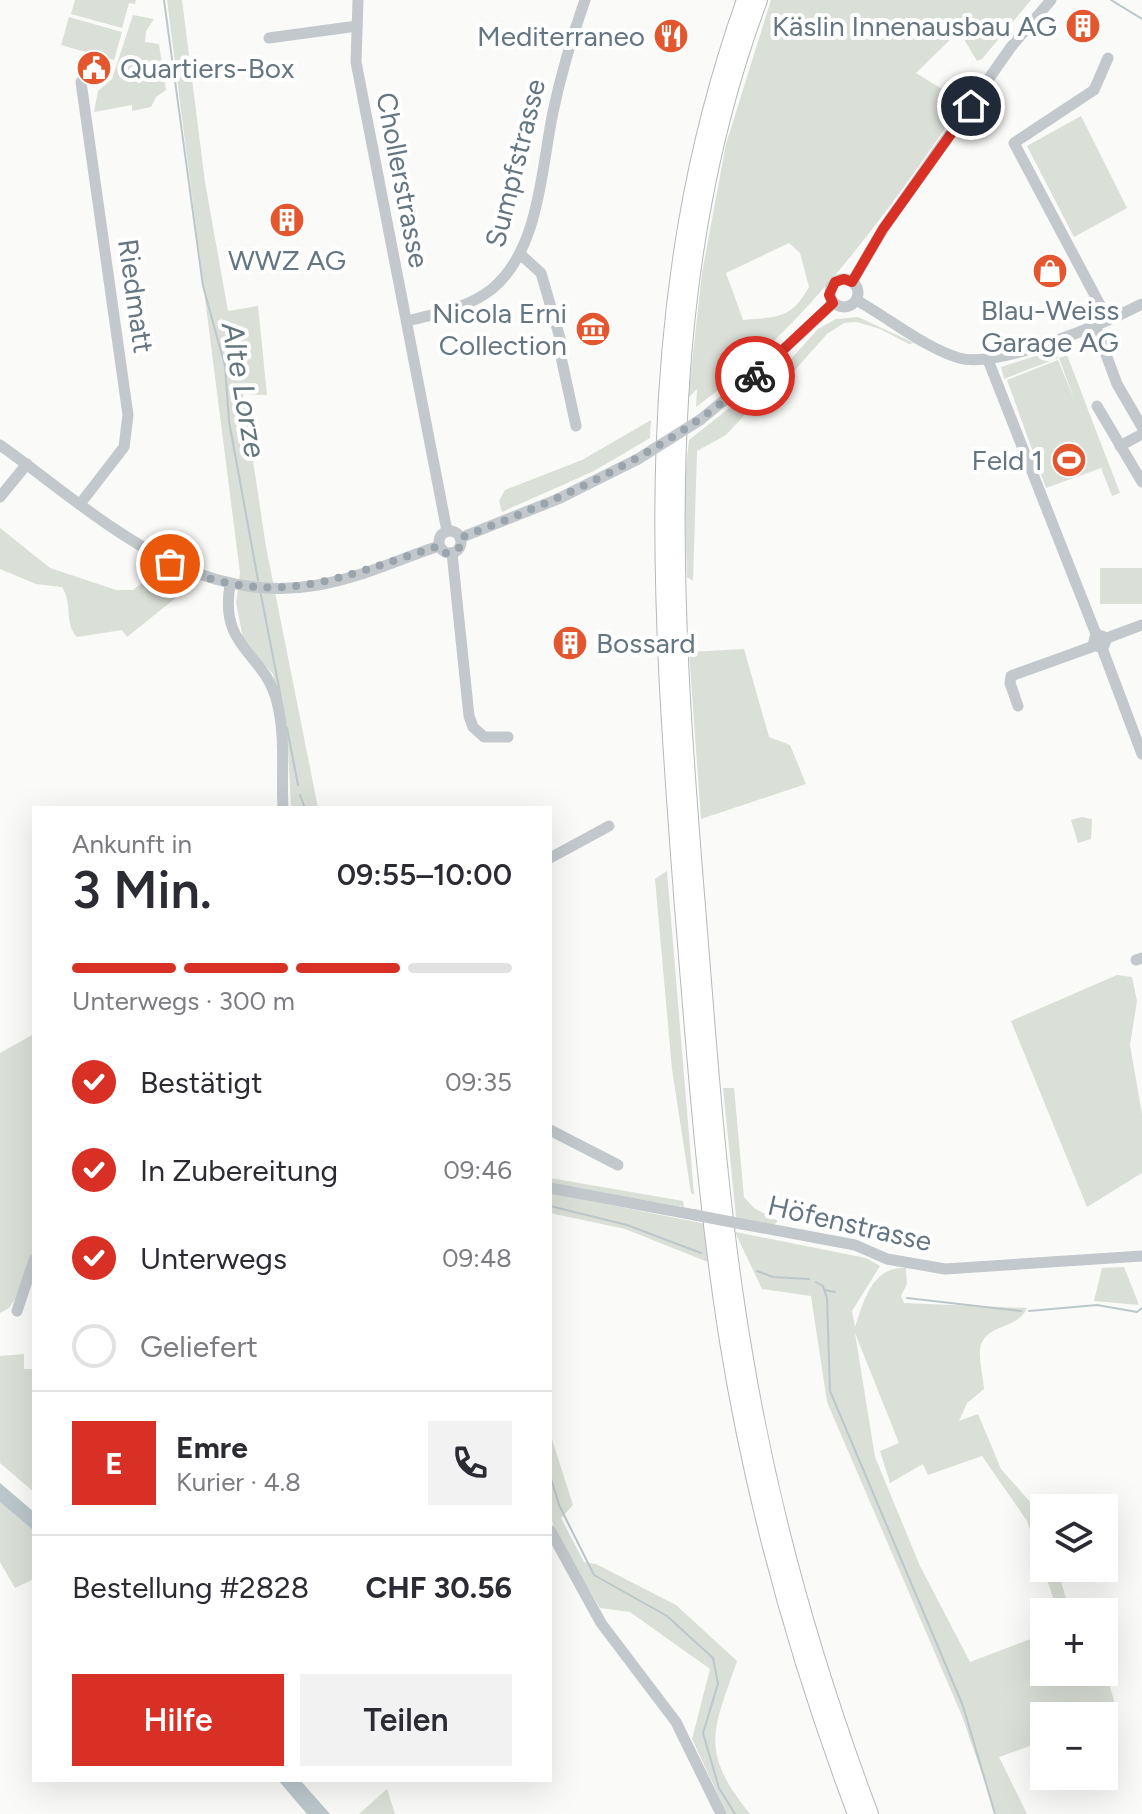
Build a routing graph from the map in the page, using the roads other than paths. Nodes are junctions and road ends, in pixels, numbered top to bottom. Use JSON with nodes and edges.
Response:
{"nodes":[{"id":1,"x":358,"y":0,"type":"edge"},
{"id":2,"x":585,"y":0,"type":"edge"},
{"id":3,"x":745,"y":0,"type":"edge"},
{"id":4,"x":759,"y":0,"type":"edge"},
{"id":5,"x":1051,"y":0,"type":"edge"},
{"id":6,"x":357,"y":26,"type":"junction"},
{"id":7,"x":269,"y":38,"type":"dead end"},
{"id":8,"x":1108,"y":58,"type":"dead end"},
{"id":9,"x":81,"y":82,"type":"dead end"},
{"id":10,"x":520,"y":254,"type":"junction"},
{"id":11,"x":852,"y":282,"type":"junction"},
{"id":12,"x":856,"y":300,"type":"junction"},
{"id":13,"x":833,"y":303,"type":"junction"},
{"id":14,"x":1142,"y":304,"type":"edge"},
{"id":15,"x":1108,"y":320,"type":"junction"},
{"id":16,"x":407,"y":321,"type":"junction"},
{"id":17,"x":1095,"y":325,"type":"junction"},
{"id":18,"x":988,"y":360,"type":"junction"},
{"id":19,"x":1097,"y":406,"type":"dead end"},
{"id":20,"x":576,"y":426,"type":"dead end"},
{"id":21,"x":1142,"y":427,"type":"edge"},
{"id":22,"x":1142,"y":434,"type":"edge"},
{"id":23,"x":0,"y":445,"type":"edge"},
{"id":24,"x":1120,"y":446,"type":"junction"},
{"id":25,"x":27,"y":464,"type":"junction"},
{"id":26,"x":1142,"y":482,"type":"edge"},
{"id":27,"x":0,"y":497,"type":"edge"},
{"id":28,"x":80,"y":504,"type":"junction"},
{"id":29,"x":447,"y":531,"type":"junction"},
{"id":30,"x":460,"y":538,"type":"junction"},
{"id":31,"x":439,"y":546,"type":"junction"},
{"id":32,"x":452,"y":553,"type":"junction"},
{"id":33,"x":236,"y":585,"type":"junction"},
{"id":34,"x":1142,"y":625,"type":"edge"},
{"id":35,"x":1100,"y":642,"type":"junction"},
{"id":36,"x":1018,"y":706,"type":"dead end"},
{"id":37,"x":508,"y":737,"type":"dead end"},
{"id":38,"x":1142,"y":754,"type":"edge"},
{"id":39,"x":283,"y":806,"type":"edge"},
{"id":40,"x":609,"y":826,"type":"dead end"},
{"id":41,"x":552,"y":857,"type":"edge"},
{"id":42,"x":552,"y":1131,"type":"edge"},
{"id":43,"x":618,"y":1165,"type":"dead end"},
{"id":44,"x":552,"y":1188,"type":"edge"},
{"id":45,"x":1142,"y":1256,"type":"edge"},
{"id":46,"x":32,"y":1266,"type":"edge"},
{"id":47,"x":17,"y":1311,"type":"dead end"},
{"id":48,"x":552,"y":1534,"type":"edge"},
{"id":49,"x":721,"y":1814,"type":"edge"},
{"id":50,"x":856,"y":1814,"type":"edge"},
{"id":51,"x":870,"y":1814,"type":"edge"}],
"edges":[{"from":1,"to":6,"type":"street","name":"Chollerstrasse"},
{"from":2,"to":10,"type":"street","name":"Sumpfstrasse"},
{"from":3,"to":50,"type":"highway"},
{"from":4,"to":51,"type":"highway"},
{"from":5,"to":11,"type":"street"},
{"from":6,"to":7,"type":"street"},
{"from":6,"to":16,"type":"street","name":"Chollerstrasse"},
{"from":8,"to":15,"type":"street"},
{"from":9,"to":28,"type":"street","name":"Riedmatt"},
{"from":10,"to":16,"type":"street","name":"Sumpfstrasse"},
{"from":10,"to":20,"type":"street"},
{"from":11,"to":12,"type":"street"},
{"from":11,"to":13,"type":"street"},
{"from":12,"to":13,"type":"street"},
{"from":12,"to":18,"type":"street"},
{"from":13,"to":30,"type":"street","bridge":true},
{"from":14,"to":15,"type":"street"},
{"from":15,"to":17,"type":"street"},
{"from":16,"to":29,"type":"street","name":"Chollerstrasse"},
{"from":17,"to":18,"type":"street"},
{"from":17,"to":21,"type":"street"},
{"from":18,"to":35,"type":"street"},
{"from":19,"to":24,"type":"street"},
{"from":22,"to":24,"type":"street"},
{"from":23,"to":25,"type":"street"},
{"from":24,"to":26,"type":"street"},
{"from":25,"to":27,"type":"street"},
{"from":25,"to":28,"type":"street"},
{"from":28,"to":33,"type":"street"},
{"from":29,"to":30,"type":"street"},
{"from":29,"to":31,"type":"street"},
{"from":30,"to":32,"type":"street"},
{"from":31,"to":32,"type":"street"},
{"from":31,"to":33,"type":"street"},
{"from":32,"to":37,"type":"street"},
{"from":33,"to":39,"type":"street"},
{"from":34,"to":35,"type":"street"},
{"from":35,"to":36,"type":"street"},
{"from":35,"to":38,"type":"street"},
{"from":40,"to":41,"type":"street"},
{"from":42,"to":43,"type":"street"},
{"from":44,"to":45,"type":"street","name":"Höfenstrasse","bridge":true},
{"from":46,"to":47,"type":"street"},
{"from":48,"to":49,"type":"street"}]}
